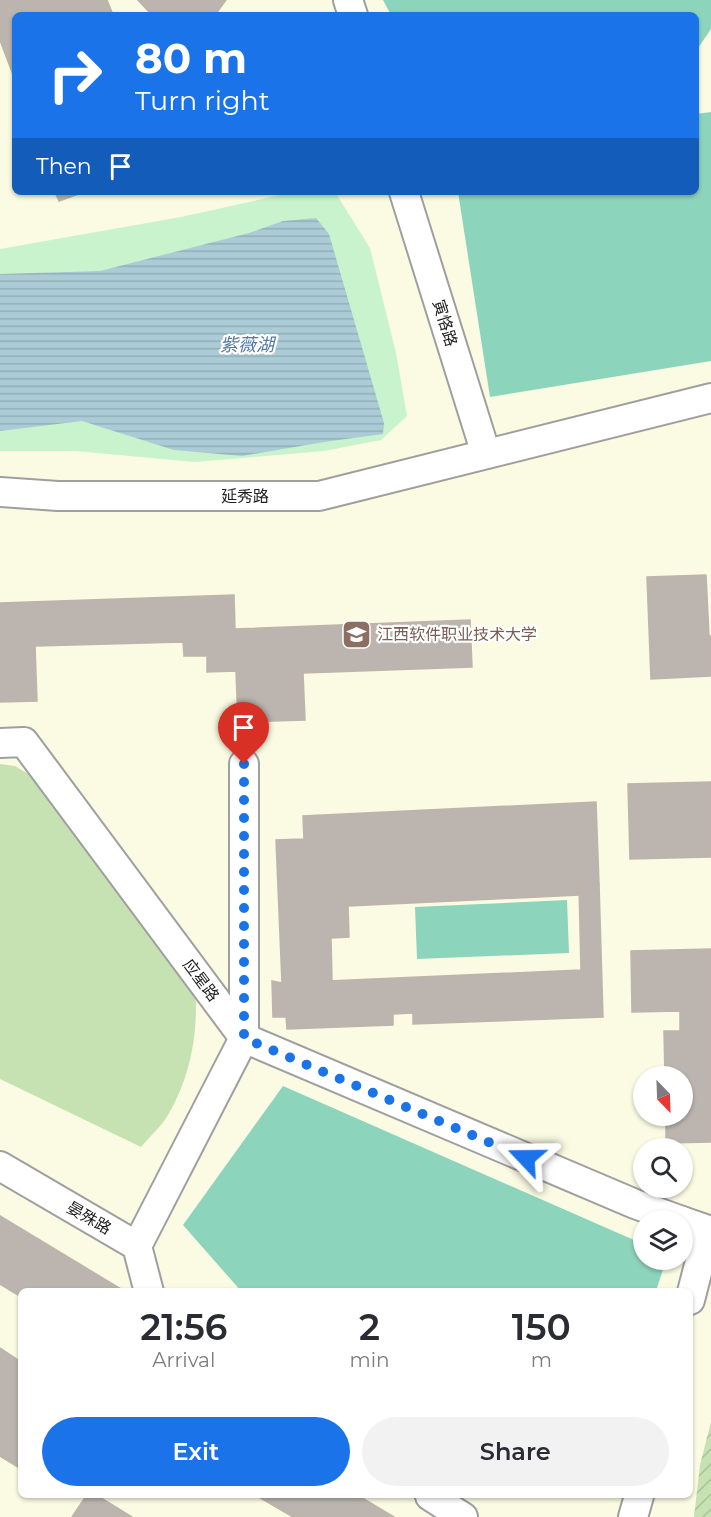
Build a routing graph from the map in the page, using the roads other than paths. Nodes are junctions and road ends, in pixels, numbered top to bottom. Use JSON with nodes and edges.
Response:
{"nodes":[{"id":1,"x":405,"y":195,"type":"edge"},
{"id":2,"x":711,"y":398,"type":"edge"},
{"id":3,"x":486,"y":454,"type":"junction"},
{"id":4,"x":0,"y":492,"type":"edge"},
{"id":5,"x":12,"y":742,"type":"edge"},
{"id":6,"x":244,"y":764,"type":"dead end"},
{"id":7,"x":244,"y":1038,"type":"junction"},
{"id":8,"x":0,"y":1166,"type":"edge"},
{"id":9,"x":652,"y":1210,"type":"edge"},
{"id":10,"x":137,"y":1246,"type":"junction"},
{"id":11,"x":690,"y":1270,"type":"edge"},
{"id":12,"x":149,"y":1288,"type":"edge"},
{"id":13,"x":690,"y":1288,"type":"edge"},
{"id":14,"x":433,"y":1498,"type":"edge"},
{"id":15,"x":638,"y":1498,"type":"edge"},
{"id":16,"x":463,"y":1517,"type":"edge"},
{"id":17,"x":633,"y":1517,"type":"edge"}],
"edges":[{"from":1,"to":3,"type":"street","name":"寅恪路"},
{"from":2,"to":3,"type":"street","name":"延秀路"},
{"from":3,"to":4,"type":"street","name":"延秀路"},
{"from":5,"to":7,"type":"street","name":"应星路"},
{"from":6,"to":7,"type":"street"},
{"from":7,"to":9,"type":"street"},
{"from":7,"to":10,"type":"street"},
{"from":8,"to":10,"type":"street","name":"晏殊路"},
{"from":10,"to":12,"type":"street"},
{"from":11,"to":13,"type":"street"},
{"from":14,"to":16,"type":"street"},
{"from":15,"to":17,"type":"street"}]}
